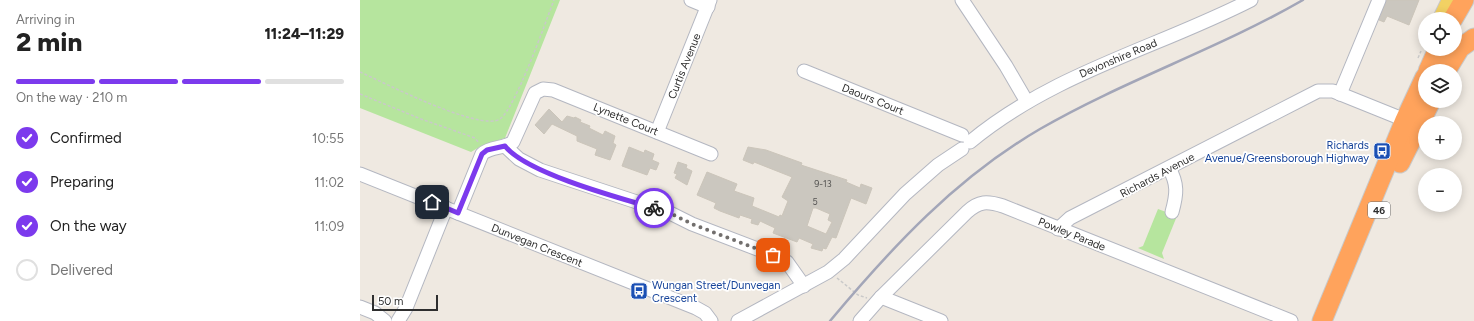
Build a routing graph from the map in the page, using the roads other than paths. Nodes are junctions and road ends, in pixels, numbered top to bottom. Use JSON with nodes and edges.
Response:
{"nodes":[{"id":1,"x":691,"y":0,"type":"edge"},
{"id":2,"x":962,"y":0,"type":"edge"},
{"id":3,"x":1249,"y":0,"type":"edge"},
{"id":4,"x":1379,"y":0,"type":"edge"},
{"id":5,"x":1450,"y":0,"type":"edge"},
{"id":6,"x":1464,"y":0,"type":"edge"},
{"id":7,"x":709,"y":3,"type":"edge"},
{"id":8,"x":1444,"y":12,"type":"edge"},
{"id":9,"x":1457,"y":12,"type":"edge"},
{"id":10,"x":1474,"y":23,"type":"edge"},
{"id":11,"x":1467,"y":43,"type":"edge"},
{"id":12,"x":1434,"y":64,"type":"edge"},
{"id":13,"x":804,"y":71,"type":"dead end"},
{"id":14,"x":1340,"y":94,"type":"junction"},
{"id":15,"x":1418,"y":95,"type":"edge"},
{"id":16,"x":1030,"y":100,"type":"junction"},
{"id":17,"x":1427,"y":108,"type":"edge"},
{"id":18,"x":1405,"y":120,"type":"junction"},
{"id":19,"x":657,"y":132,"type":"junction"},
{"id":20,"x":962,"y":140,"type":"junction"},
{"id":21,"x":505,"y":146,"type":"junction"},
{"id":22,"x":712,"y":154,"type":"dead end"},
{"id":23,"x":1169,"y":168,"type":"junction"},
{"id":24,"x":360,"y":174,"type":"edge"},
{"id":25,"x":446,"y":208,"type":"junction"},
{"id":26,"x":1172,"y":212,"type":"dead end"},
{"id":27,"x":458,"y":213,"type":"junction"},
{"id":28,"x":1064,"y":231,"type":"junction"},
{"id":29,"x":804,"y":286,"type":"junction"},
{"id":30,"x":878,"y":300,"type":"junction"},
{"id":31,"x":360,"y":307,"type":"edge"},
{"id":32,"x":385,"y":321,"type":"edge"},
{"id":33,"x":398,"y":321,"type":"edge"},
{"id":34,"x":711,"y":321,"type":"edge"},
{"id":35,"x":738,"y":321,"type":"edge"},
{"id":36,"x":860,"y":321,"type":"edge"},
{"id":37,"x":941,"y":321,"type":"edge"},
{"id":38,"x":1291,"y":321,"type":"edge"},
{"id":39,"x":1322,"y":321,"type":"edge"},
{"id":40,"x":1333,"y":321,"type":"edge"}],
"edges":[{"from":1,"to":7,"type":"street"},
{"from":2,"to":16,"type":"street"},
{"from":3,"to":16,"type":"street","name":"Devonshire Road"},
{"from":4,"to":14,"type":"street"},
{"from":5,"to":8,"type":"main road"},
{"from":6,"to":9,"type":"highway"},
{"from":7,"to":19,"type":"street","name":"Curtis Avenue"},
{"from":10,"to":11,"type":"highway"},
{"from":11,"to":12,"type":"highway","number":"46"},
{"from":13,"to":20,"type":"street","name":"Daours Court"},
{"from":14,"to":18,"type":"street","name":"Richards Avenue"},
{"from":14,"to":23,"type":"street","name":"Richards Avenue"},
{"from":15,"to":18,"type":"highway","number":"46"},
{"from":16,"to":20,"type":"street","name":"Devonshire Road"},
{"from":17,"to":40,"type":"highway","number":"46"},
{"from":18,"to":39,"type":"highway","number":"46"},
{"from":19,"to":21,"type":"street","name":"Lynette Court"},
{"from":19,"to":22,"type":"street","name":"Lynette Court"},
{"from":20,"to":29,"type":"street","name":"Devonshire Road"},
{"from":21,"to":27,"type":"street"},
{"from":21,"to":29,"type":"street"},
{"from":23,"to":26,"type":"street"},
{"from":23,"to":28,"type":"street","name":"Richards Avenue"},
{"from":24,"to":25,"type":"street","name":"Dunvegan Crescent"},
{"from":25,"to":27,"type":"street","name":"Dunvegan Crescent"},
{"from":25,"to":33,"type":"street"},
{"from":27,"to":34,"type":"street","name":"Dunvegan Crescent"},
{"from":28,"to":30,"type":"street","name":"Powley Parade"},
{"from":28,"to":38,"type":"street","name":"Powley Parade"},
{"from":29,"to":35,"type":"street","name":"Devonshire Road"},
{"from":30,"to":36,"type":"street"},
{"from":30,"to":37,"type":"street"},
{"from":31,"to":32,"type":"street"}]}
